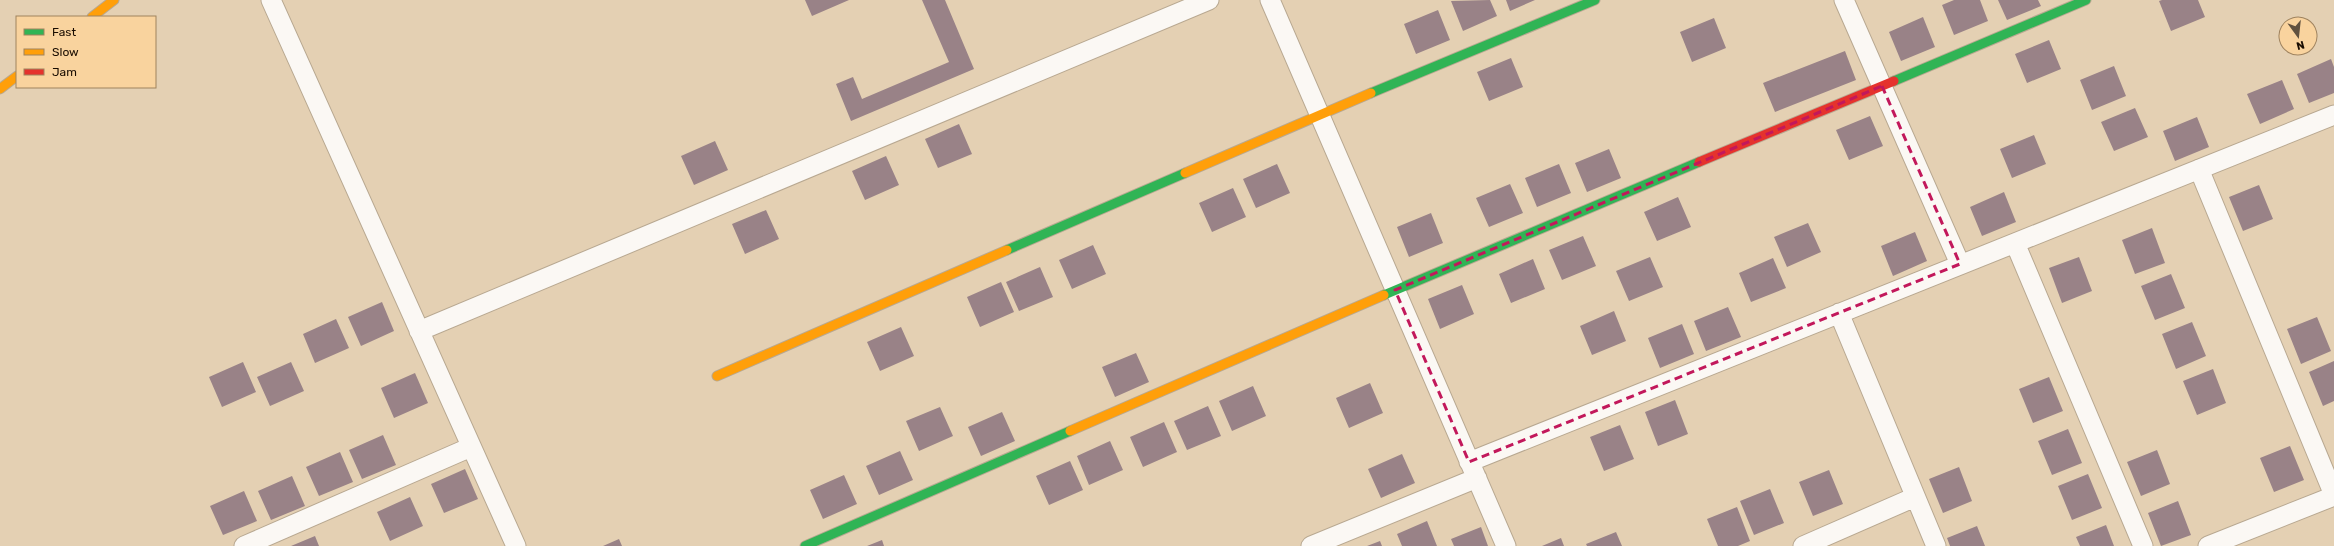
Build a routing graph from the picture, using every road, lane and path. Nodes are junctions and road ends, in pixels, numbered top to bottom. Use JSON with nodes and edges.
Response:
{"nodes":[{"id":1,"x":114,"y":0,"type":"edge"},
{"id":2,"x":271,"y":0,"type":"edge"},
{"id":3,"x":1209,"y":0,"type":"edge"},
{"id":4,"x":1270,"y":0,"type":"edge"},
{"id":5,"x":1595,"y":0,"type":"edge"},
{"id":6,"x":1844,"y":0,"type":"edge"},
{"id":7,"x":2086,"y":0,"type":"edge"},
{"id":8,"x":93,"y":16,"type":"edge"},
{"id":9,"x":16,"y":77,"type":"edge"},
{"id":10,"x":1882,"y":86,"type":"junction"},
{"id":11,"x":0,"y":89,"type":"edge"},
{"id":12,"x":2334,"y":115,"type":"edge"},
{"id":13,"x":1320,"y":116,"type":"junction"},
{"id":14,"x":2199,"y":169,"type":"junction"},
{"id":15,"x":2015,"y":243,"type":"junction"},
{"id":16,"x":1960,"y":264,"type":"junction"},
{"id":17,"x":1395,"y":290,"type":"junction"},
{"id":18,"x":1840,"y":313,"type":"junction"},
{"id":19,"x":420,"y":331,"type":"junction"},
{"id":20,"x":717,"y":376,"type":"dead end"},
{"id":21,"x":471,"y":447,"type":"junction"},
{"id":22,"x":1473,"y":470,"type":"junction"},
{"id":23,"x":2334,"y":495,"type":"edge"},
{"id":24,"x":1915,"y":497,"type":"junction"},
{"id":25,"x":244,"y":546,"type":"edge"},
{"id":26,"x":516,"y":546,"type":"edge"},
{"id":27,"x":805,"y":546,"type":"edge"},
{"id":28,"x":1311,"y":546,"type":"edge"},
{"id":29,"x":1506,"y":546,"type":"edge"},
{"id":30,"x":1803,"y":546,"type":"edge"},
{"id":31,"x":1936,"y":546,"type":"edge"},
{"id":32,"x":2143,"y":546,"type":"edge"},
{"id":33,"x":2208,"y":546,"type":"edge"}],
"edges":[{"from":1,"to":8,"type":"street"},
{"from":2,"to":19,"type":"street"},
{"from":3,"to":19,"type":"street"},
{"from":4,"to":13,"type":"street"},
{"from":5,"to":13,"type":"street"},
{"from":6,"to":10,"type":"street"},
{"from":7,"to":10,"type":"street"},
{"from":9,"to":11,"type":"street"},
{"from":10,"to":16,"type":"street"},
{"from":10,"to":17,"type":"street"},
{"from":12,"to":14,"type":"street"},
{"from":13,"to":17,"type":"street"},
{"from":13,"to":20,"type":"street"},
{"from":14,"to":15,"type":"street"},
{"from":14,"to":23,"type":"street"},
{"from":15,"to":16,"type":"street"},
{"from":15,"to":32,"type":"street"},
{"from":16,"to":18,"type":"street"},
{"from":17,"to":22,"type":"street"},
{"from":17,"to":27,"type":"street"},
{"from":18,"to":22,"type":"street"},
{"from":18,"to":24,"type":"street"},
{"from":19,"to":21,"type":"street"},
{"from":21,"to":25,"type":"street"},
{"from":21,"to":26,"type":"street"},
{"from":22,"to":28,"type":"street"},
{"from":22,"to":29,"type":"street"},
{"from":23,"to":33,"type":"street"},
{"from":24,"to":30,"type":"street"},
{"from":24,"to":31,"type":"street"}]}
